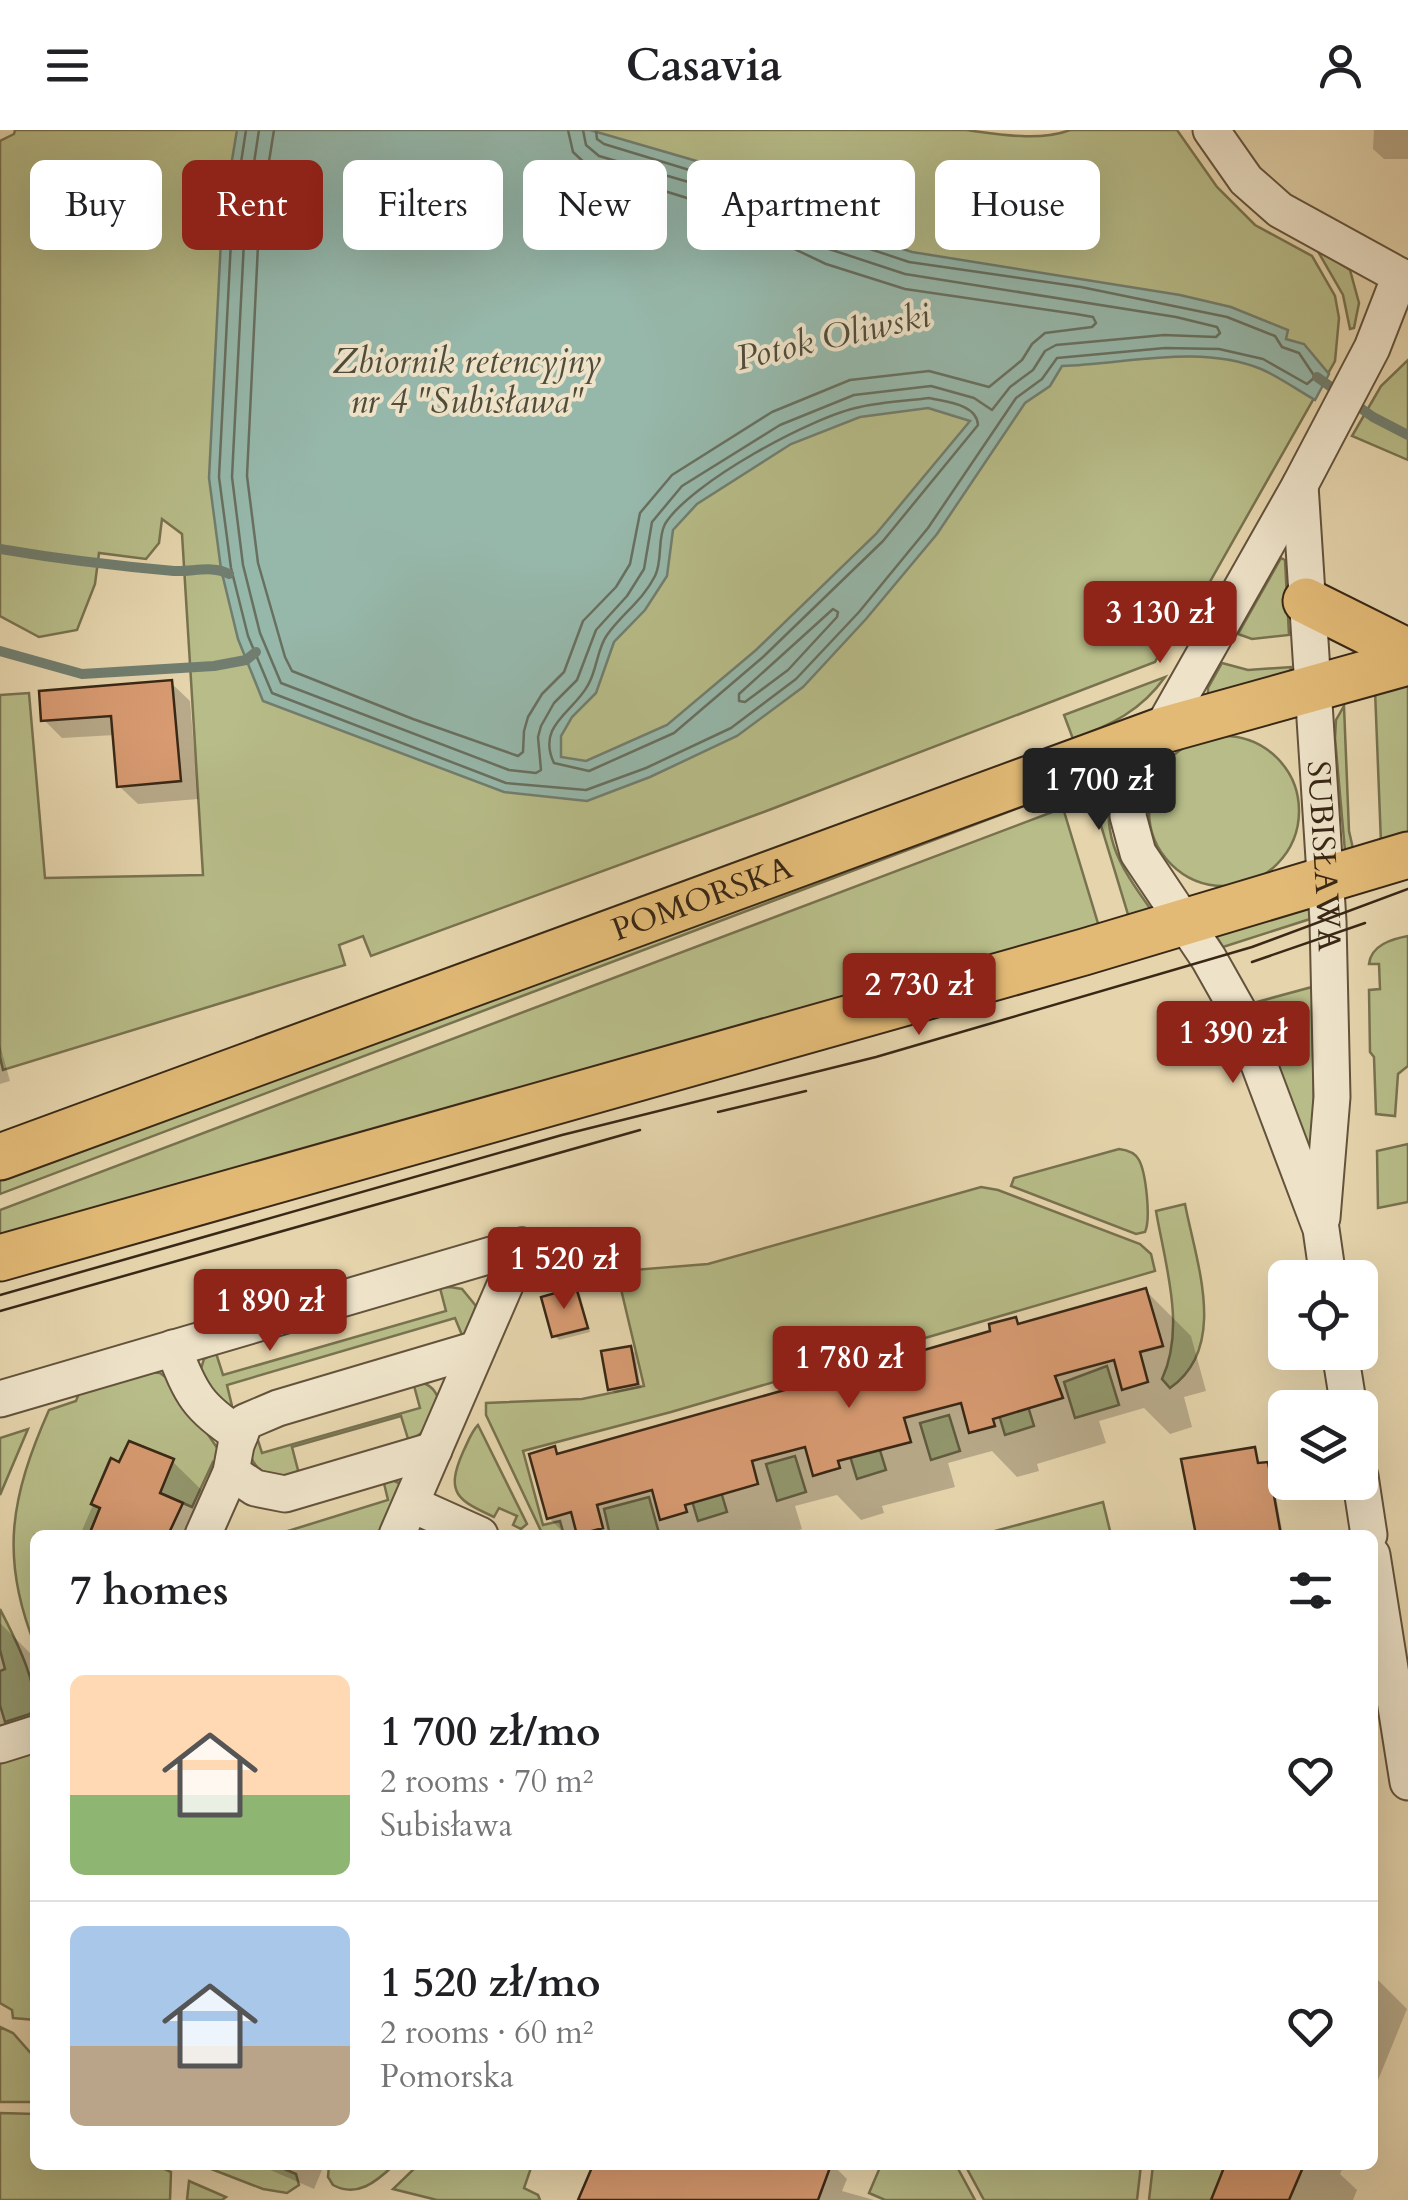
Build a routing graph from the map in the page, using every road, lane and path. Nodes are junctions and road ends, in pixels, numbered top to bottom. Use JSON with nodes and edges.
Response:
{"nodes":[{"id":1,"x":1211,"y":130,"type":"edge"},
{"id":2,"x":1404,"y":275,"type":"edge"},
{"id":3,"x":1300,"y":485,"type":"junction"},
{"id":4,"x":1306,"y":601,"type":"junction"},
{"id":5,"x":1408,"y":652,"type":"edge"},
{"id":6,"x":1408,"y":662,"type":"edge"},
{"id":7,"x":1312,"y":687,"type":"junction"},
{"id":8,"x":1160,"y":730,"type":"junction"},
{"id":9,"x":1408,"y":855,"type":"edge"},
{"id":10,"x":1326,"y":880,"type":"junction"},
{"id":11,"x":1186,"y":922,"type":"junction"},
{"id":12,"x":0,"y":1157,"type":"edge"},
{"id":13,"x":1321,"y":1229,"type":"junction"},
{"id":14,"x":0,"y":1258,"type":"edge"},
{"id":15,"x":1325,"y":1260,"type":"edge"},
{"id":16,"x":172,"y":1348,"type":"junction"},
{"id":17,"x":478,"y":1349,"type":"junction"},
{"id":18,"x":0,"y":1399,"type":"edge"},
{"id":19,"x":240,"y":1435,"type":"junction"},
{"id":20,"x":434,"y":1450,"type":"junction"},
{"id":21,"x":231,"y":1472,"type":"junction"},
{"id":22,"x":1364,"y":1500,"type":"edge"},
{"id":23,"x":404,"y":1520,"type":"edge"},
{"id":24,"x":206,"y":1530,"type":"edge"},
{"id":25,"x":455,"y":1530,"type":"edge"},
{"id":26,"x":1368,"y":1530,"type":"edge"},
{"id":27,"x":1378,"y":1593,"type":"edge"},
{"id":28,"x":30,"y":1736,"type":"edge"},
{"id":29,"x":0,"y":1745,"type":"edge"},
{"id":30,"x":1408,"y":1782,"type":"edge"}],
"edges":[{"from":1,"to":2,"type":"street"},
{"from":2,"to":3,"type":"street","name":"SUBISŁAWA"},
{"from":3,"to":4,"type":"street","name":"SUBISŁAWA"},
{"from":3,"to":8,"type":"street","name":"SUBISŁAWA"},
{"from":4,"to":5,"type":"main road"},
{"from":4,"to":7,"type":"street","name":"SUBISŁAWA"},
{"from":6,"to":7,"type":"main road","name":"POMORSKA"},
{"from":7,"to":8,"type":"main road","name":"POMORSKA"},
{"from":7,"to":10,"type":"street","name":"SUBISŁAWA"},
{"from":8,"to":11,"type":"street","name":"SUBISŁAWA"},
{"from":8,"to":12,"type":"main road","name":"POMORSKA"},
{"from":9,"to":10,"type":"main road"},
{"from":10,"to":11,"type":"main road"},
{"from":10,"to":13,"type":"street","name":"SUBISŁAWA"},
{"from":11,"to":13,"type":"street","name":"SUBISŁAWA"},
{"from":11,"to":14,"type":"main road"},
{"from":13,"to":15,"type":"street","name":"SUBISŁAWA"},
{"from":16,"to":17,"type":"street"},
{"from":16,"to":18,"type":"street"},
{"from":16,"to":19,"type":"street"},
{"from":17,"to":19,"type":"street"},
{"from":17,"to":20,"type":"street"},
{"from":19,"to":21,"type":"street"},
{"from":20,"to":21,"type":"street"},
{"from":20,"to":23,"type":"street"},
{"from":21,"to":24,"type":"street"},
{"from":22,"to":26,"type":"street"},
{"from":23,"to":25,"type":"street"},
{"from":27,"to":30,"type":"street"},
{"from":28,"to":29,"type":"street"}]}
